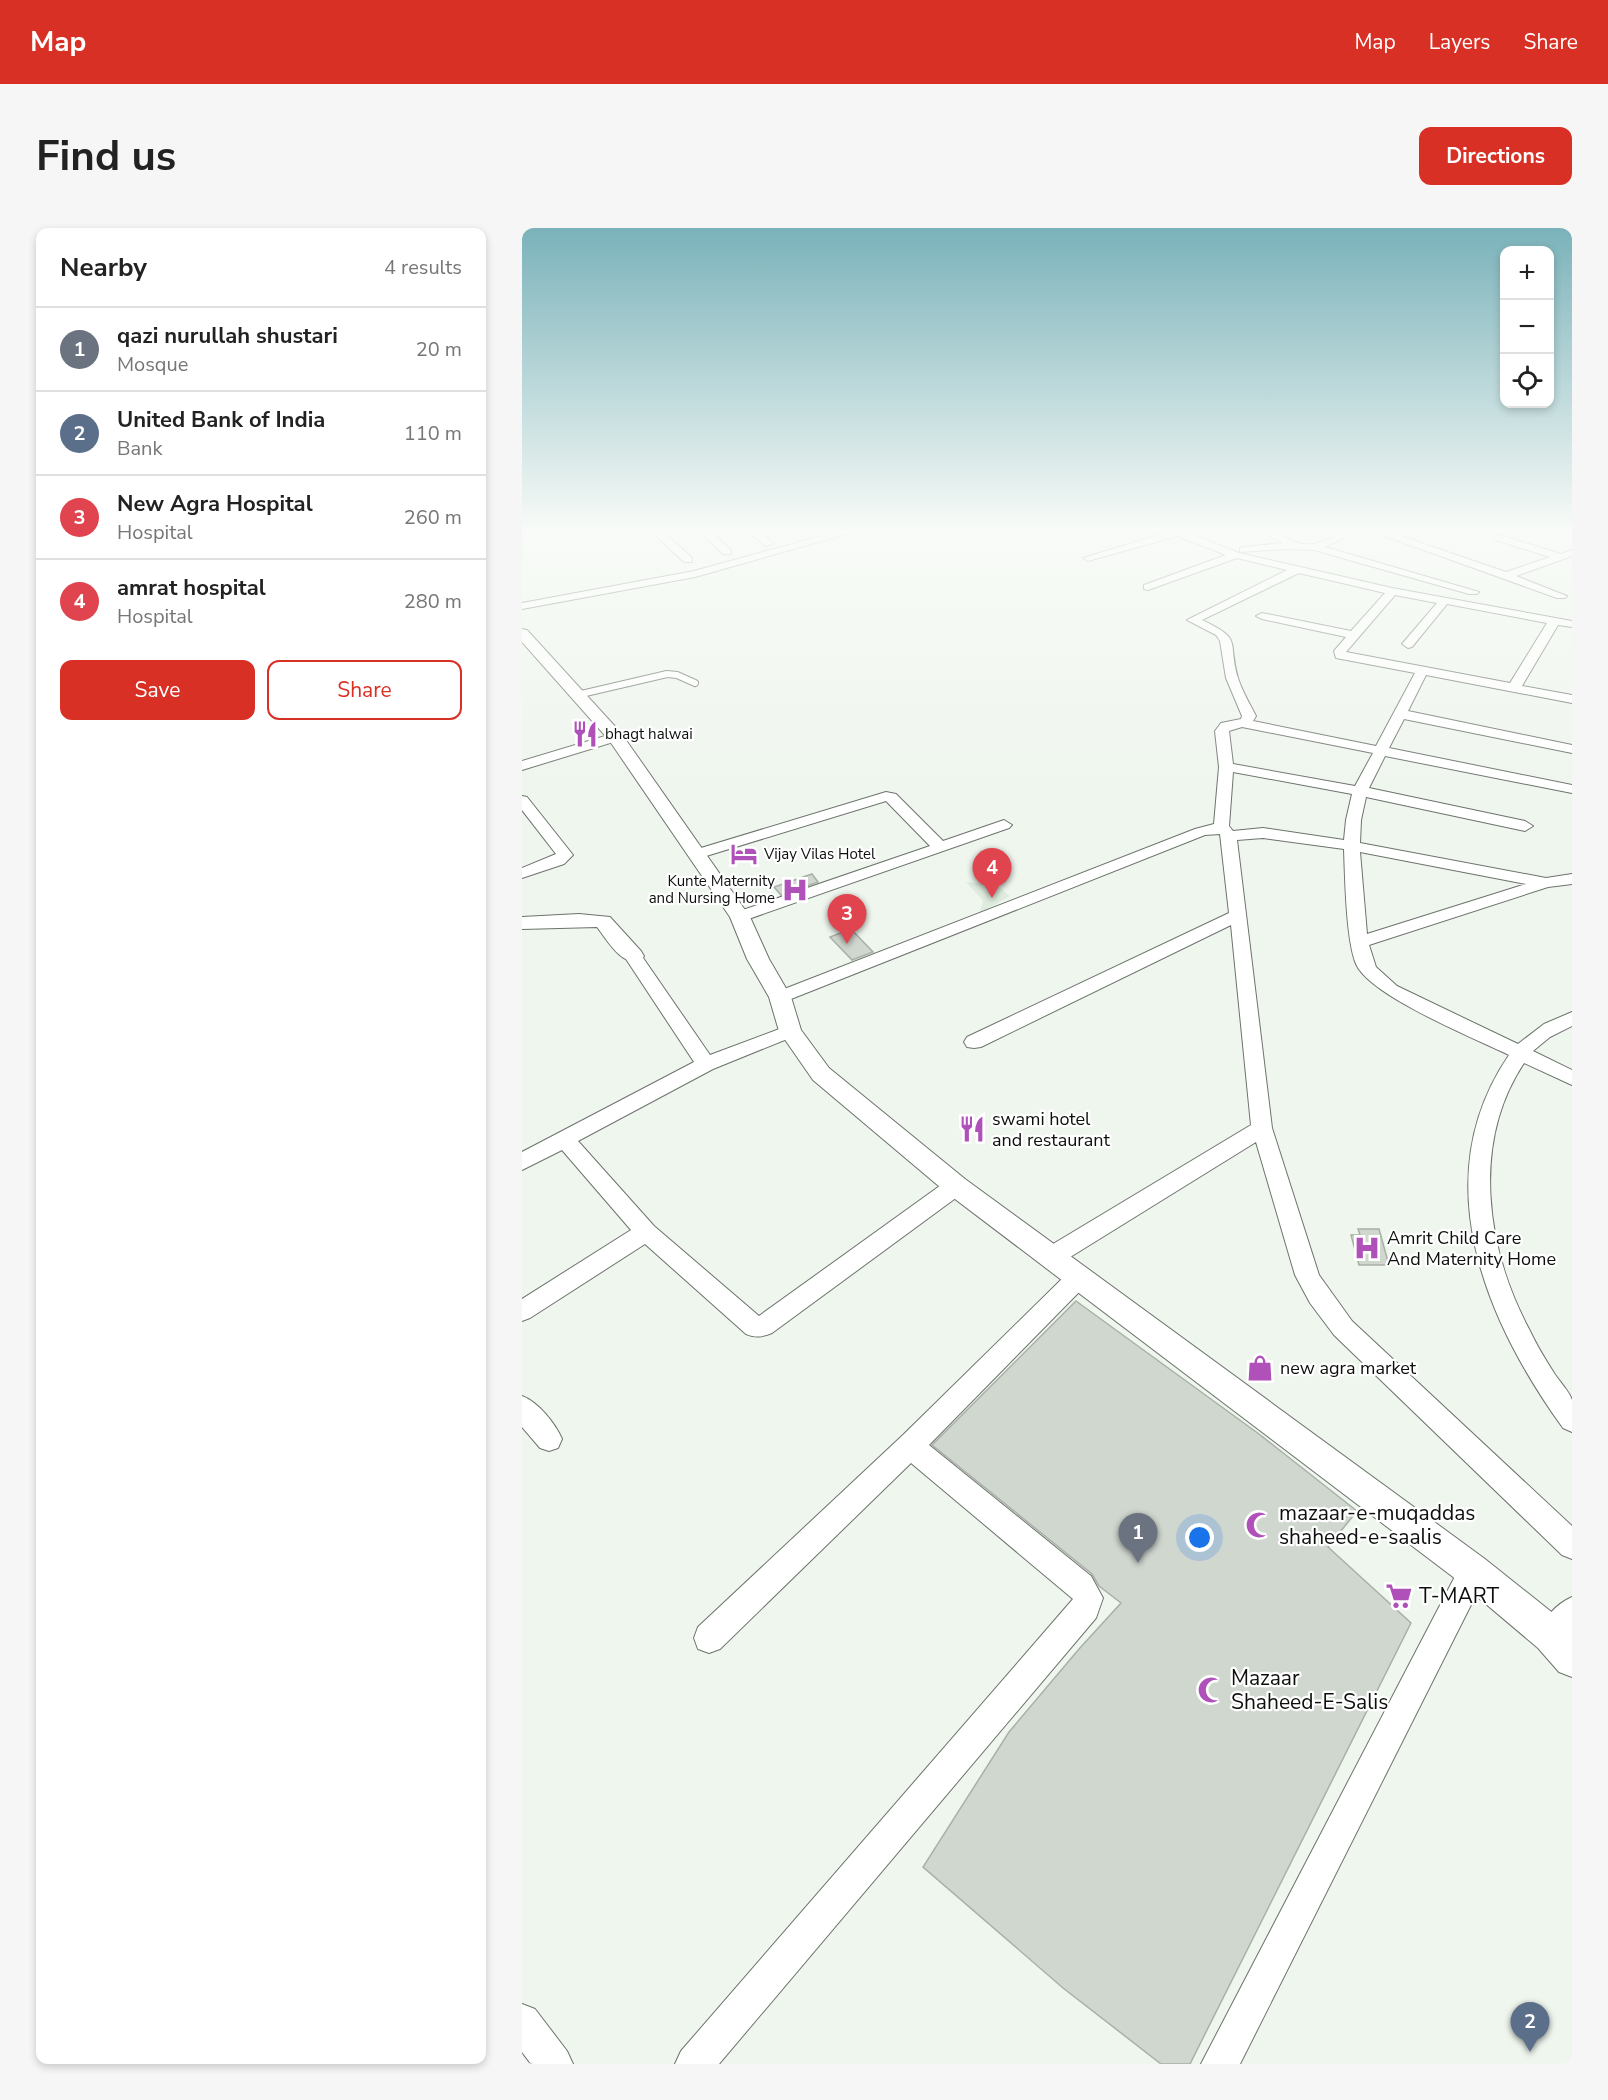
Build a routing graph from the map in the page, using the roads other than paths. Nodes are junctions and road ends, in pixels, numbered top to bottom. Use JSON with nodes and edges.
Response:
{"nodes":[{"id":1,"x":1204,"y":615,"type":"edge"},
{"id":2,"x":1372,"y":615,"type":"edge"},
{"id":3,"x":1433,"y":615,"type":"edge"},
{"id":4,"x":1552,"y":615,"type":"edge"},
{"id":5,"x":1560,"y":615,"type":"edge"},
{"id":6,"x":1262,"y":616,"type":"dead end"},
{"id":7,"x":1572,"y":624,"type":"edge"},
{"id":8,"x":1354,"y":635,"type":"junction"},
{"id":9,"x":523,"y":638,"type":"edge"},
{"id":10,"x":1408,"y":644,"type":"dead end"},
{"id":11,"x":1422,"y":671,"type":"junction"},
{"id":12,"x":695,"y":683,"type":"dead end"},
{"id":13,"x":1514,"y":688,"type":"junction"},
{"id":14,"x":577,"y":695,"type":"junction"},
{"id":15,"x":1572,"y":699,"type":"edge"},
{"id":16,"x":1401,"y":714,"type":"junction"},
{"id":17,"x":1242,"y":723,"type":"junction"},
{"id":18,"x":615,"y":737,"type":"junction"},
{"id":19,"x":1572,"y":748,"type":"edge"},
{"id":20,"x":1381,"y":752,"type":"junction"},
{"id":21,"x":522,"y":766,"type":"edge"},
{"id":22,"x":1226,"y":767,"type":"junction"},
{"id":23,"x":1572,"y":789,"type":"edge"},
{"id":24,"x":1360,"y":791,"type":"junction"},
{"id":25,"x":522,"y":800,"type":"edge"},
{"id":26,"x":1004,"y":825,"type":"dead end"},
{"id":27,"x":1525,"y":826,"type":"dead end"},
{"id":28,"x":1225,"y":832,"type":"junction"},
{"id":29,"x":1352,"y":845,"type":"junction"},
{"id":30,"x":941,"y":848,"type":"junction"},
{"id":31,"x":697,"y":855,"type":"junction"},
{"id":32,"x":522,"y":873,"type":"edge"},
{"id":33,"x":1572,"y":879,"type":"edge"},
{"id":34,"x":1546,"y":883,"type":"junction"},
{"id":35,"x":1239,"y":915,"type":"junction"},
{"id":36,"x":740,"y":917,"type":"junction"},
{"id":37,"x":522,"y":923,"type":"edge"},
{"id":38,"x":1360,"y":942,"type":"junction"},
{"id":39,"x":633,"y":956,"type":"joint"},
{"id":40,"x":780,"y":997,"type":"junction"},
{"id":41,"x":1572,"y":1018,"type":"edge"},
{"id":42,"x":790,"y":1031,"type":"junction"},
{"id":43,"x":974,"y":1042,"type":"dead end"},
{"id":44,"x":1520,"y":1052,"type":"junction"},
{"id":45,"x":706,"y":1064,"type":"junction"},
{"id":46,"x":1572,"y":1078,"type":"edge"},
{"id":47,"x":1262,"y":1128,"type":"junction"},
{"id":48,"x":564,"y":1139,"type":"junction"},
{"id":49,"x":522,"y":1162,"type":"edge"},
{"id":50,"x":956,"y":1186,"type":"junction"},
{"id":51,"x":646,"y":1232,"type":"junction"},
{"id":52,"x":1051,"y":1257,"type":"junction"},
{"id":53,"x":1078,"y":1278,"type":"junction"},
{"id":54,"x":522,"y":1311,"type":"edge"},
{"id":55,"x":522,"y":1408,"type":"edge"},
{"id":56,"x":1572,"y":1420,"type":"edge"},
{"id":57,"x":549,"y":1439,"type":"dead end"},
{"id":58,"x":912,"y":1444,"type":"junction"},
{"id":59,"x":1572,"y":1545,"type":"edge"},
{"id":60,"x":1473,"y":1571,"type":"junction"},
{"id":61,"x":1572,"y":1612,"type":"edge"},
{"id":62,"x":1551,"y":1635,"type":"junction"},
{"id":63,"x":709,"y":1638,"type":"dead end"},
{"id":64,"x":1572,"y":1659,"type":"edge"},
{"id":65,"x":522,"y":2022,"type":"edge"},
{"id":66,"x":554,"y":2064,"type":"edge"},
{"id":67,"x":694,"y":2064,"type":"edge"},
{"id":68,"x":1220,"y":2064,"type":"edge"}],
"edges":[{"from":1,"to":17,"type":"street"},
{"from":2,"to":8,"type":"street"},
{"from":3,"to":10,"type":"street"},
{"from":4,"to":13,"type":"street"},
{"from":5,"to":7,"type":"street"},
{"from":6,"to":8,"type":"street"},
{"from":8,"to":11,"type":"street"},
{"from":9,"to":14,"type":"street"},
{"from":11,"to":13,"type":"street"},
{"from":11,"to":16,"type":"street"},
{"from":12,"to":14,"type":"lane"},
{"from":13,"to":15,"type":"street"},
{"from":14,"to":18,"type":"street"},
{"from":16,"to":19,"type":"street"},
{"from":16,"to":20,"type":"street"},
{"from":17,"to":20,"type":"street"},
{"from":17,"to":22,"type":"street"},
{"from":18,"to":21,"type":"street"},
{"from":18,"to":31,"type":"street"},
{"from":20,"to":23,"type":"street"},
{"from":20,"to":24,"type":"street"},
{"from":22,"to":24,"type":"street"},
{"from":22,"to":28,"type":"street"},
{"from":24,"to":27,"type":"street"},
{"from":24,"to":29,"type":"street"},
{"from":25,"to":32,"type":"street"},
{"from":26,"to":30,"type":"street"},
{"from":28,"to":29,"type":"street"},
{"from":28,"to":35,"type":"street"},
{"from":28,"to":40,"type":"street"},
{"from":29,"to":34,"type":"street"},
{"from":29,"to":38,"type":"street"},
{"from":30,"to":31,"type":"street"},
{"from":30,"to":36,"type":"street"},
{"from":31,"to":36,"type":"street"},
{"from":33,"to":34,"type":"street"},
{"from":34,"to":38,"type":"street"},
{"from":35,"to":43,"type":"street"},
{"from":35,"to":47,"type":"street"},
{"from":36,"to":40,"type":"street"},
{"from":37,"to":39,"type":"street"},
{"from":38,"to":44,"type":"street"},
{"from":39,"to":45,"type":"street"},
{"from":40,"to":42,"type":"street"},
{"from":41,"to":44,"type":"street"},
{"from":42,"to":45,"type":"street"},
{"from":42,"to":50,"type":"street"},
{"from":44,"to":46,"type":"street"},
{"from":44,"to":56,"type":"street"},
{"from":45,"to":48,"type":"street"},
{"from":47,"to":52,"type":"street"},
{"from":47,"to":59,"type":"street"},
{"from":48,"to":49,"type":"street"},
{"from":48,"to":51,"type":"street"},
{"from":50,"to":51,"type":"street"},
{"from":50,"to":52,"type":"street"},
{"from":51,"to":54,"type":"street"},
{"from":52,"to":53,"type":"street"},
{"from":53,"to":58,"type":"street"},
{"from":53,"to":60,"type":"street"},
{"from":55,"to":57,"type":"street"},
{"from":58,"to":63,"type":"street"},
{"from":58,"to":67,"type":"street"},
{"from":60,"to":62,"type":"street"},
{"from":60,"to":68,"type":"street"},
{"from":61,"to":62,"type":"street"},
{"from":62,"to":64,"type":"street"},
{"from":65,"to":66,"type":"street"}]}
